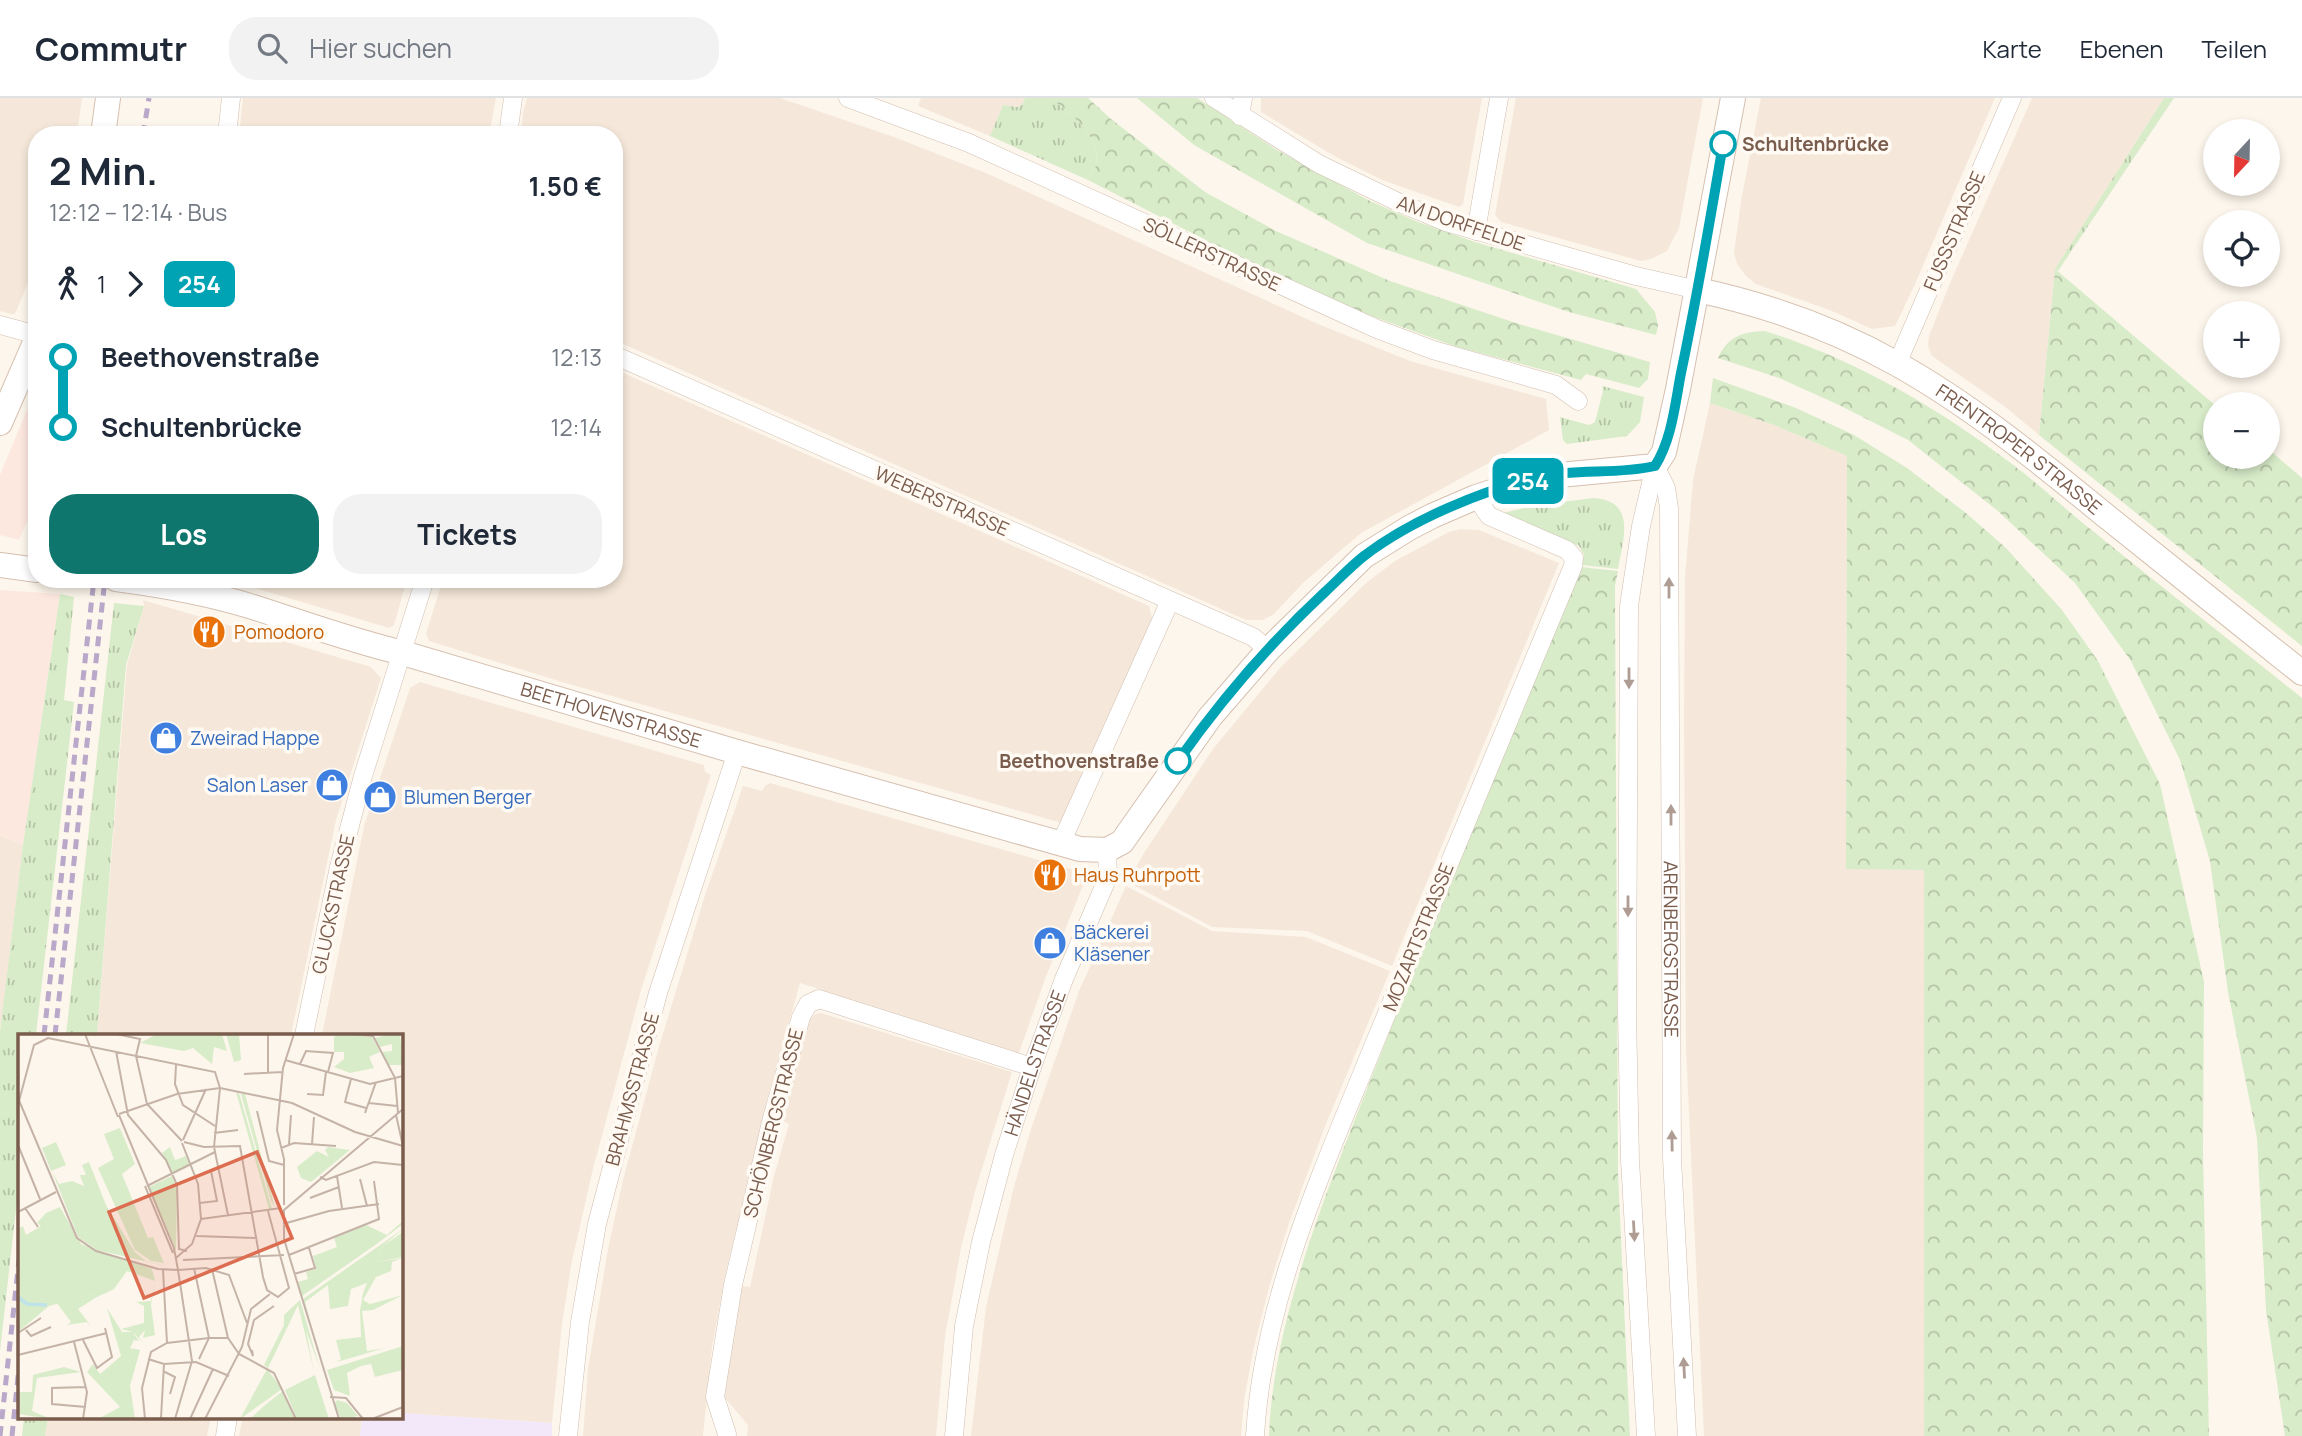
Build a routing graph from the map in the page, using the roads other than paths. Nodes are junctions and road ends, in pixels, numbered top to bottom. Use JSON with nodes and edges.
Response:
{"nodes":[{"id":1,"x":108,"y":98,"type":"edge"},
{"id":2,"x":231,"y":98,"type":"edge"},
{"id":3,"x":513,"y":98,"type":"edge"},
{"id":4,"x":848,"y":98,"type":"edge"},
{"id":5,"x":1214,"y":98,"type":"edge"},
{"id":6,"x":1499,"y":98,"type":"edge"},
{"id":7,"x":1732,"y":98,"type":"edge"},
{"id":8,"x":2012,"y":98,"type":"edge"},
{"id":9,"x":1242,"y":107,"type":"edge"},
{"id":10,"x":104,"y":126,"type":"edge"},
{"id":11,"x":228,"y":126,"type":"edge"},
{"id":12,"x":509,"y":126,"type":"edge"},
{"id":13,"x":1476,"y":231,"type":"junction"},
{"id":14,"x":1698,"y":290,"type":"junction"},
{"id":15,"x":0,"y":325,"type":"edge"},
{"id":16,"x":28,"y":333,"type":"edge"},
{"id":17,"x":28,"y":357,"type":"edge"},
{"id":18,"x":623,"y":359,"type":"edge"},
{"id":19,"x":1897,"y":364,"type":"junction"},
{"id":20,"x":1578,"y":401,"type":"dead end"},
{"id":21,"x":0,"y":423,"type":"edge"},
{"id":22,"x":1655,"y":466,"type":"junction"},
{"id":23,"x":1476,"y":497,"type":"junction"},
{"id":24,"x":0,"y":565,"type":"edge"},
{"id":25,"x":28,"y":569,"type":"edge"},
{"id":26,"x":189,"y":588,"type":"edge"},
{"id":27,"x":422,"y":588,"type":"edge"},
{"id":28,"x":1170,"y":601,"type":"junction"},
{"id":29,"x":1268,"y":650,"type":"junction"},
{"id":30,"x":402,"y":653,"type":"junction"},
{"id":31,"x":2302,"y":673,"type":"edge"},
{"id":32,"x":737,"y":752,"type":"junction"},
{"id":33,"x":1060,"y":843,"type":"junction"},
{"id":34,"x":1108,"y":850,"type":"junction"},
{"id":35,"x":304,"y":1034,"type":"edge"},
{"id":36,"x":1032,"y":1067,"type":"junction"},
{"id":37,"x":228,"y":1418,"type":"edge"},
{"id":38,"x":727,"y":1434,"type":"edge"},
{"id":39,"x":225,"y":1436,"type":"edge"},
{"id":40,"x":568,"y":1436,"type":"edge"},
{"id":41,"x":954,"y":1436,"type":"edge"},
{"id":42,"x":1255,"y":1436,"type":"edge"},
{"id":43,"x":1646,"y":1436,"type":"edge"},
{"id":44,"x":1687,"y":1436,"type":"edge"}],
"edges":[{"from":1,"to":10,"type":"street"},
{"from":2,"to":11,"type":"street"},
{"from":3,"to":12,"type":"street"},
{"from":4,"to":20,"type":"street","name":"SÖLLERSTRASSE"},
{"from":5,"to":9,"type":"street","name":"AM DORFFELDE"},
{"from":6,"to":13,"type":"street"},
{"from":7,"to":14,"type":"street"},
{"from":8,"to":19,"type":"street","name":"FUSSSTRASSE"},
{"from":9,"to":13,"type":"street","name":"AM DORFFELDE"},
{"from":13,"to":14,"type":"street","name":"AM DORFFELDE"},
{"from":14,"to":19,"type":"street","name":"FRENTROPER STRASSE"},
{"from":14,"to":22,"type":"street"},
{"from":15,"to":16,"type":"street"},
{"from":17,"to":21,"type":"street"},
{"from":18,"to":28,"type":"street","name":"WEBERSTRASSE"},
{"from":19,"to":31,"type":"street","name":"FRENTROPER STRASSE"},
{"from":22,"to":23,"type":"street"},
{"from":22,"to":43,"type":"street","one_way":true},
{"from":44,"to":22,"type":"street","name":"ARENBERGSTRASSE","one_way":true},
{"from":23,"to":29,"type":"street"},
{"from":23,"to":42,"type":"street","name":"MOZARTSTRASSE"},
{"from":24,"to":25,"type":"street"},
{"from":26,"to":30,"type":"street","name":"BEETHOVENSTRASSE"},
{"from":27,"to":30,"type":"street","name":"GLUCKSTRASSE"},
{"from":28,"to":29,"type":"street","name":"WEBERSTRASSE"},
{"from":28,"to":33,"type":"street"},
{"from":29,"to":34,"type":"street"},
{"from":30,"to":32,"type":"street","name":"BEETHOVENSTRASSE"},
{"from":30,"to":35,"type":"street","name":"GLUCKSTRASSE"},
{"from":32,"to":33,"type":"street","name":"BEETHOVENSTRASSE"},
{"from":32,"to":40,"type":"street","name":"BRAHMSSTRASSE"},
{"from":33,"to":34,"type":"street","name":"BEETHOVENSTRASSE"},
{"from":34,"to":36,"type":"street","name":"HÄNDELSTRASSE"},
{"from":36,"to":38,"type":"street","name":"SCHÖNBERGSTRASSE"},
{"from":36,"to":41,"type":"street","name":"HÄNDELSTRASSE"},
{"from":37,"to":39,"type":"street"}]}
